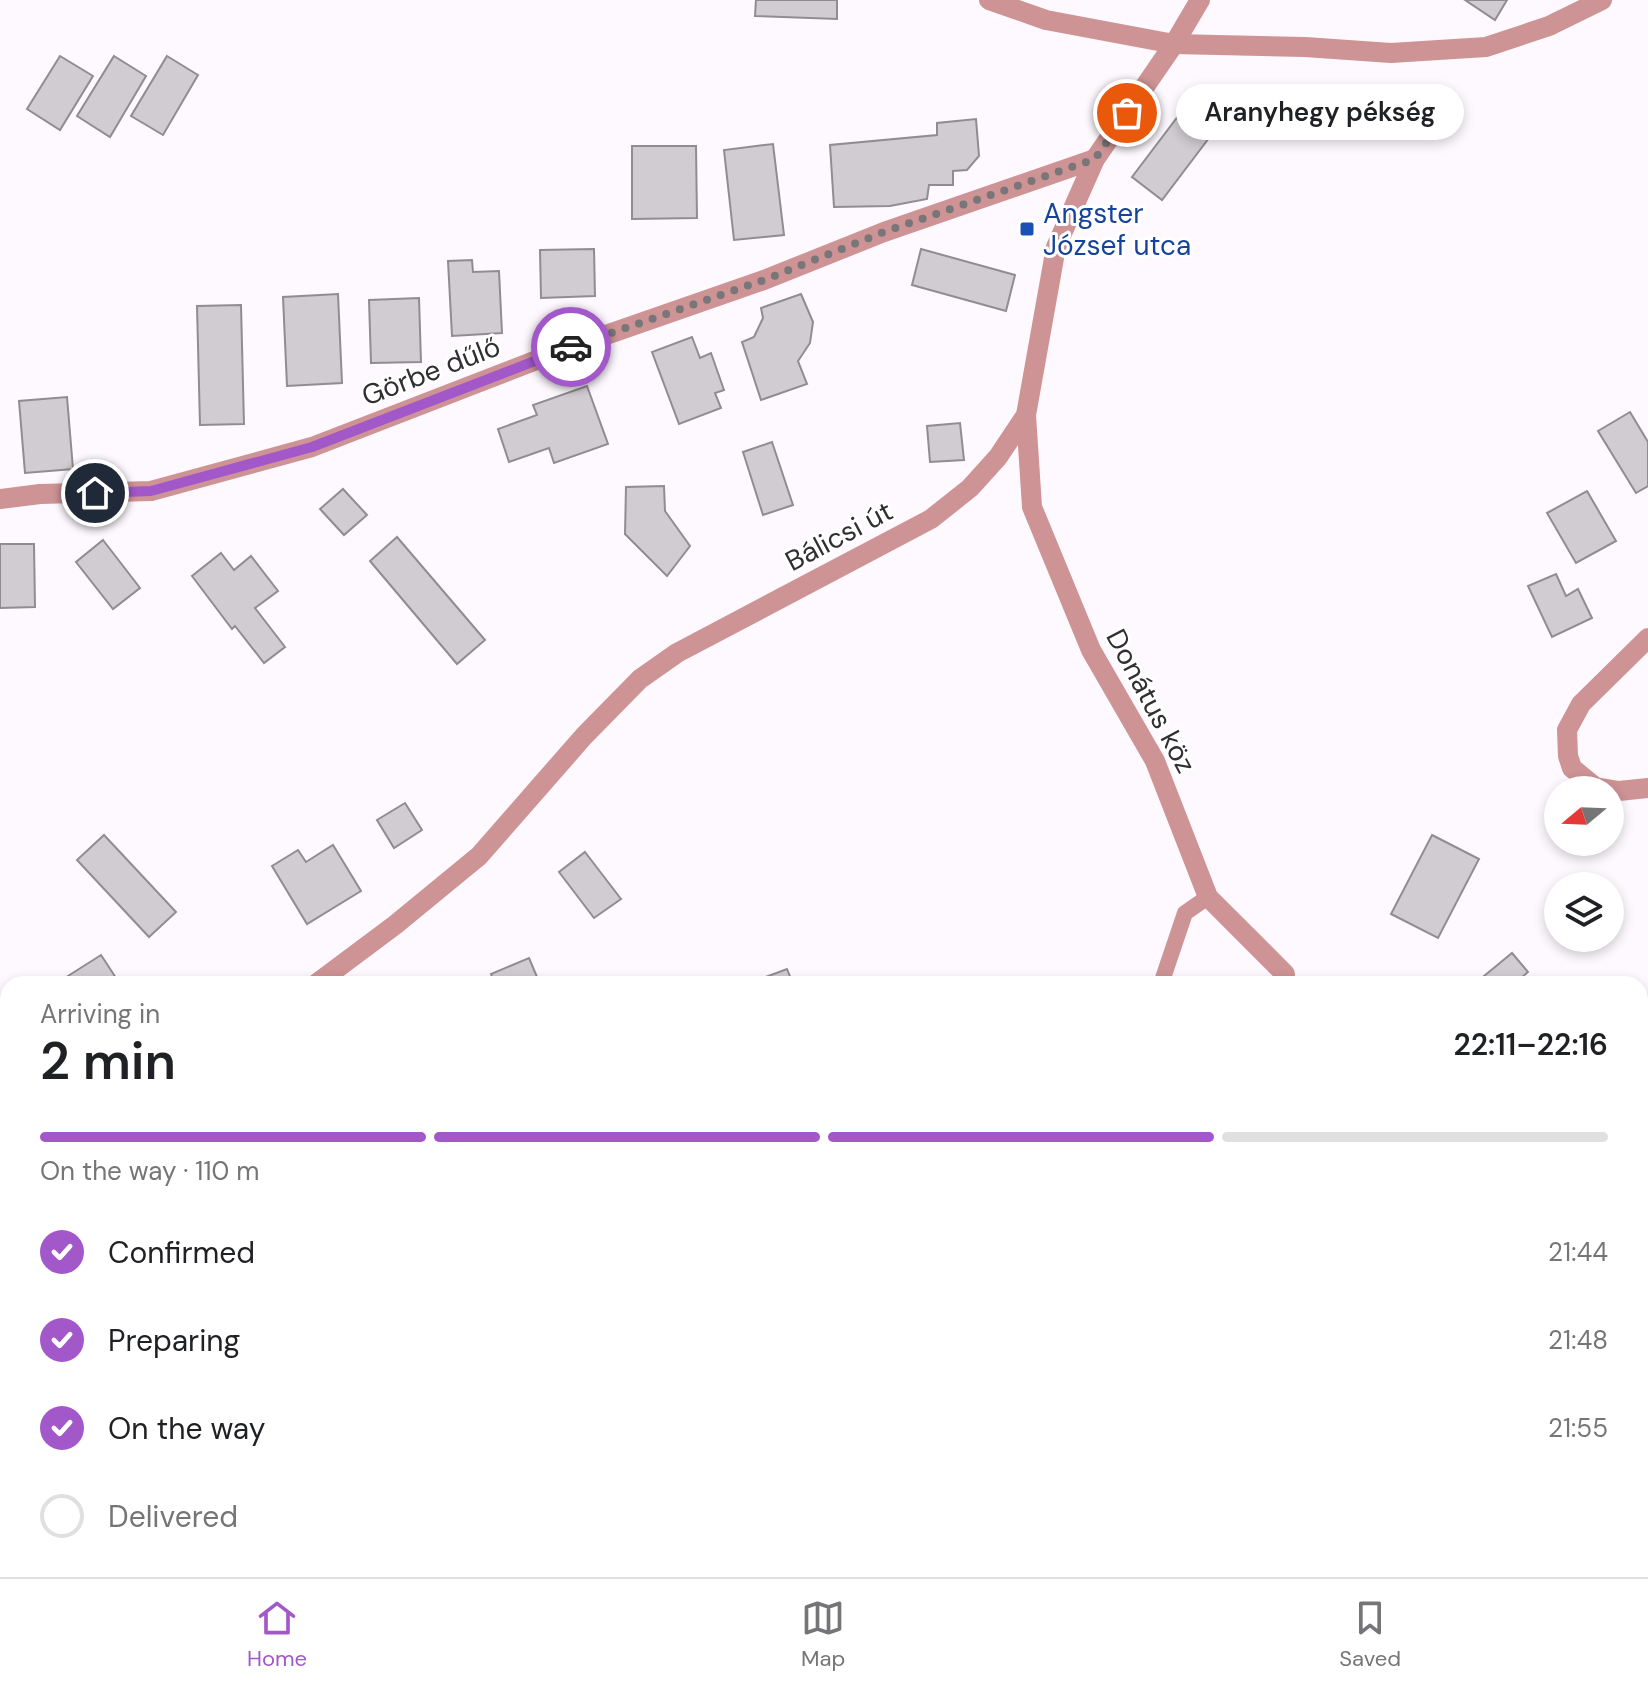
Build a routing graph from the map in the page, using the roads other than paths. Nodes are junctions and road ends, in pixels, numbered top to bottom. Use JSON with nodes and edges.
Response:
{"nodes":[{"id":1,"x":989,"y":0,"type":"edge"},
{"id":2,"x":1200,"y":0,"type":"edge"},
{"id":3,"x":1602,"y":0,"type":"edge"},
{"id":4,"x":1174,"y":44,"type":"junction"},
{"id":5,"x":1095,"y":159,"type":"junction"},
{"id":6,"x":1026,"y":415,"type":"junction"},
{"id":7,"x":0,"y":499,"type":"edge"},
{"id":8,"x":1648,"y":638,"type":"edge"},
{"id":9,"x":1648,"y":788,"type":"edge"},
{"id":10,"x":1208,"y":897,"type":"junction"},
{"id":11,"x":327,"y":976,"type":"edge"},
{"id":12,"x":1164,"y":976,"type":"edge"},
{"id":13,"x":1285,"y":976,"type":"edge"}],
"edges":[{"from":1,"to":4,"type":"street"},
{"from":2,"to":4,"type":"street","name":"Bálicsi út"},
{"from":3,"to":4,"type":"street"},
{"from":4,"to":5,"type":"street","name":"Bálicsi út"},
{"from":5,"to":6,"type":"street","name":"Bálicsi út"},
{"from":5,"to":7,"type":"street","name":"Görbe dűlő"},
{"from":6,"to":10,"type":"street","name":"Donátus köz"},
{"from":6,"to":11,"type":"street","name":"Bálicsi út"},
{"from":8,"to":9,"type":"street"},
{"from":10,"to":12,"type":"lane"},
{"from":10,"to":13,"type":"street","name":"Donátus köz"}]}
